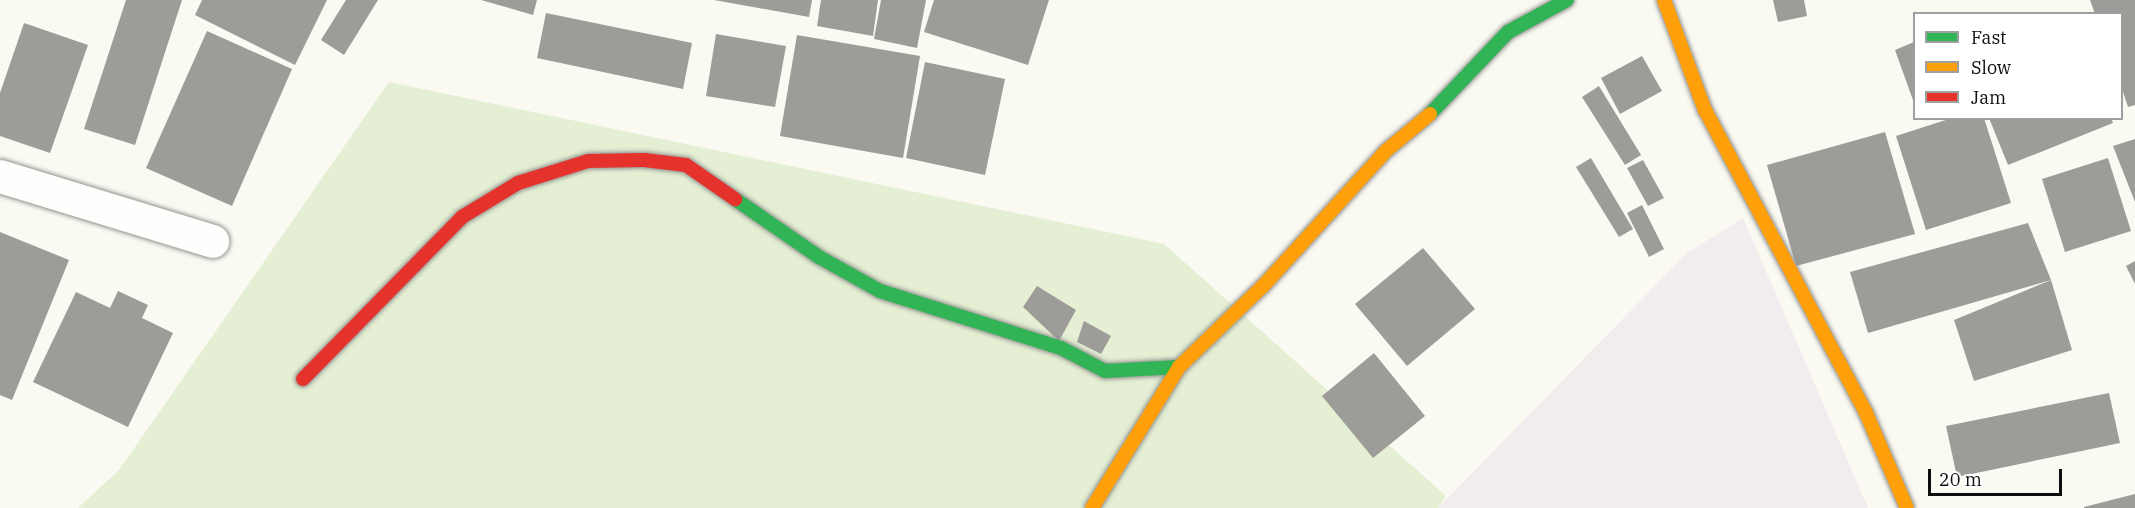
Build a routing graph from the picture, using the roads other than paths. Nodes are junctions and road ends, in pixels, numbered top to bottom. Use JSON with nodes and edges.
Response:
{"nodes":[{"id":1,"x":1567,"y":0,"type":"edge"},
{"id":2,"x":1664,"y":0,"type":"edge"},
{"id":3,"x":0,"y":176,"type":"edge"},
{"id":4,"x":212,"y":240,"type":"dead end"},
{"id":5,"x":1179,"y":367,"type":"junction"},
{"id":6,"x":303,"y":380,"type":"dead end"},
{"id":7,"x":1092,"y":508,"type":"edge"},
{"id":8,"x":1907,"y":508,"type":"edge"}],
"edges":[{"from":1,"to":5,"type":"street"},
{"from":2,"to":8,"type":"street"},
{"from":3,"to":4,"type":"street"},
{"from":5,"to":6,"type":"street"},
{"from":5,"to":7,"type":"street"}]}
